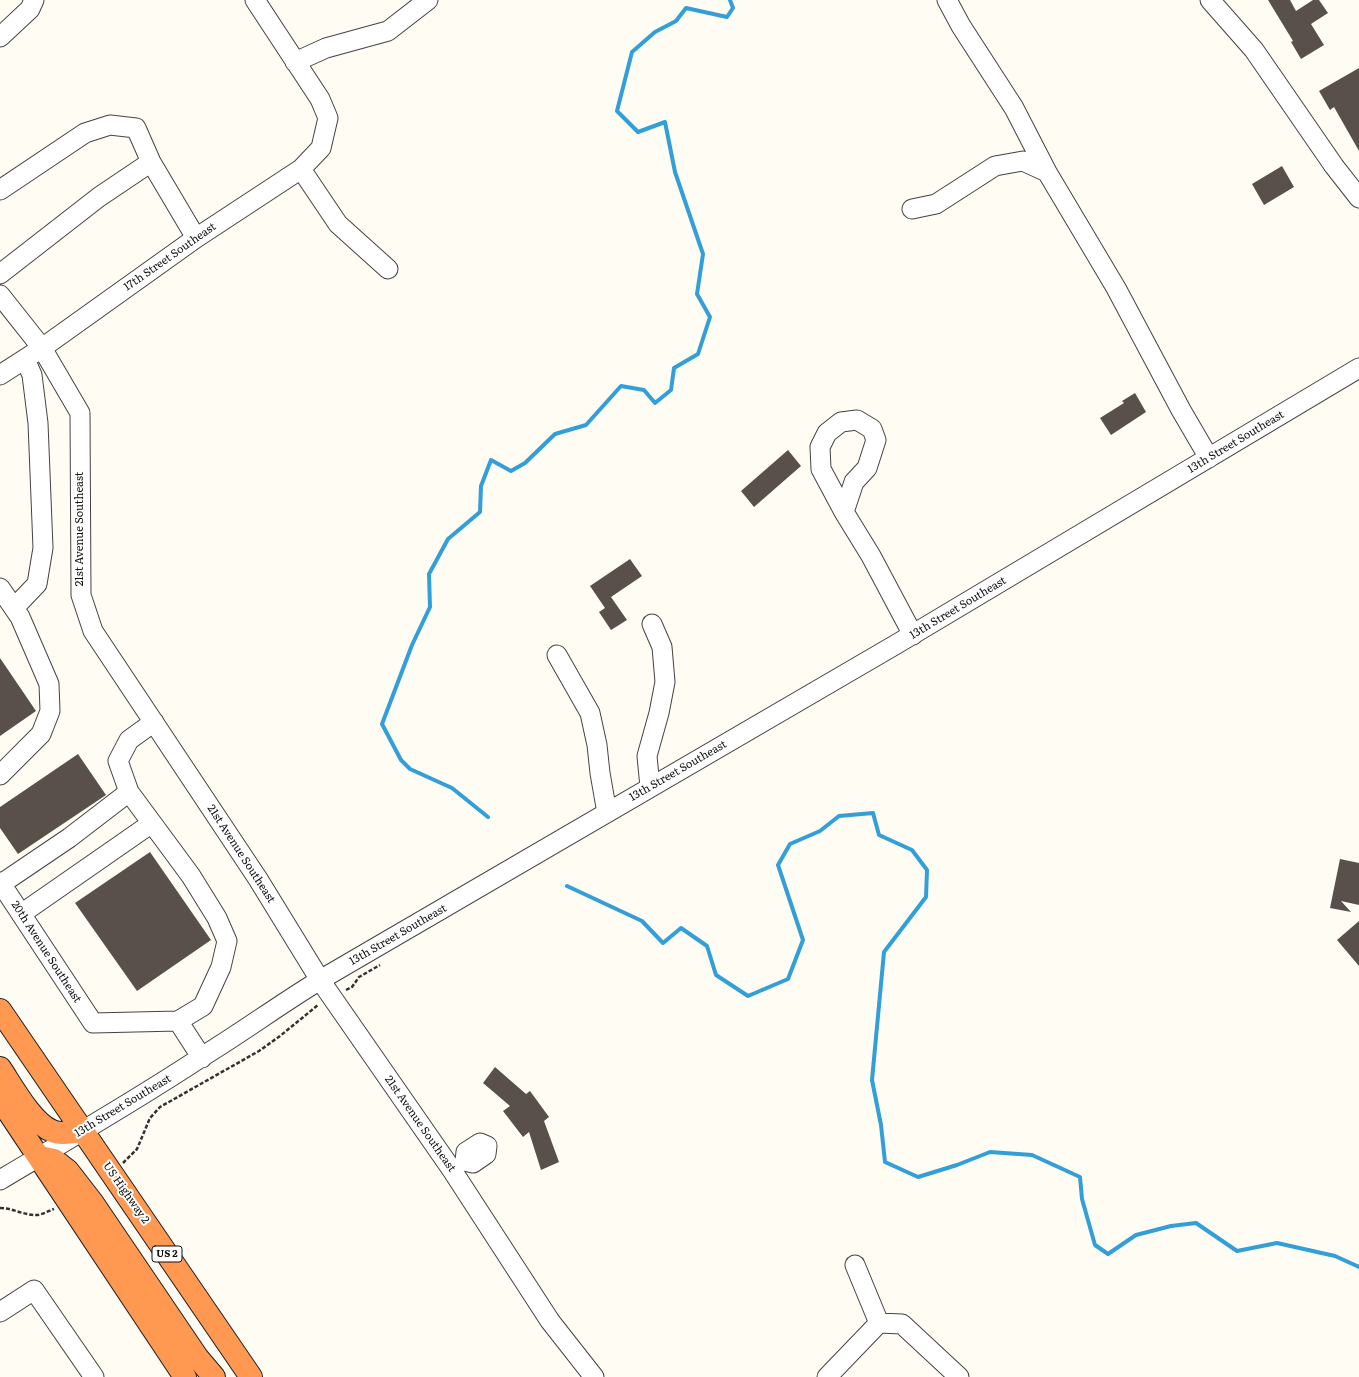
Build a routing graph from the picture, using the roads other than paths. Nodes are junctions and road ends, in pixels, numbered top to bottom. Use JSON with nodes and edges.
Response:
{"nodes":[{"id":1,"x":34,"y":0,"type":"edge"},
{"id":2,"x":256,"y":0,"type":"edge"},
{"id":3,"x":428,"y":0,"type":"edge"},
{"id":4,"x":947,"y":0,"type":"edge"},
{"id":5,"x":1210,"y":0,"type":"edge"},
{"id":6,"x":0,"y":37,"type":"edge"},
{"id":7,"x":295,"y":62,"type":"junction"},
{"id":8,"x":151,"y":162,"type":"junction"},
{"id":9,"x":301,"y":168,"type":"junction"},
{"id":10,"x":1047,"y":172,"type":"junction"},
{"id":11,"x":0,"y":190,"type":"edge"},
{"id":12,"x":1359,"y":198,"type":"edge"},
{"id":13,"x":912,"y":210,"type":"dead end"},
{"id":14,"x":196,"y":238,"type":"junction"},
{"id":15,"x":388,"y":269,"type":"dead end"},
{"id":16,"x":0,"y":274,"type":"edge"},
{"id":17,"x":0,"y":295,"type":"edge"},
{"id":18,"x":42,"y":348,"type":"junction"},
{"id":19,"x":25,"y":359,"type":"junction"},
{"id":20,"x":1359,"y":368,"type":"edge"},
{"id":21,"x":0,"y":374,"type":"edge"},
{"id":22,"x":1209,"y":458,"type":"junction"},
{"id":23,"x":844,"y":512,"type":"dead end"},
{"id":24,"x":0,"y":588,"type":"edge"},
{"id":25,"x":14,"y":608,"type":"junction"},
{"id":26,"x":652,"y":624,"type":"dead end"},
{"id":27,"x":913,"y":634,"type":"junction"},
{"id":28,"x":557,"y":655,"type":"dead end"},
{"id":29,"x":154,"y":722,"type":"junction"},
{"id":30,"x":0,"y":774,"type":"edge"},
{"id":31,"x":650,"y":787,"type":"junction"},
{"id":32,"x":129,"y":792,"type":"junction"},
{"id":33,"x":608,"y":813,"type":"junction"},
{"id":34,"x":152,"y":823,"type":"junction"},
{"id":35,"x":1,"y":883,"type":"edge"},
{"id":36,"x":21,"y":914,"type":"junction"},
{"id":37,"x":320,"y":980,"type":"junction"},
{"id":38,"x":0,"y":1010,"type":"edge"},
{"id":39,"x":178,"y":1021,"type":"junction"},
{"id":40,"x":202,"y":1058,"type":"junction"},
{"id":41,"x":0,"y":1068,"type":"edge"},
{"id":42,"x":0,"y":1098,"type":"edge"},
{"id":43,"x":83,"y":1131,"type":"junction"},
{"id":44,"x":489,"y":1145,"type":"dead end"},
{"id":45,"x":38,"y":1157,"type":"junction"},
{"id":46,"x":458,"y":1165,"type":"junction"},
{"id":47,"x":0,"y":1180,"type":"edge"},
{"id":48,"x":856,"y":1265,"type":"dead end"},
{"id":49,"x":0,"y":1312,"type":"edge"},
{"id":50,"x":880,"y":1323,"type":"junction"},
{"id":51,"x":94,"y":1377,"type":"edge"},
{"id":52,"x":184,"y":1377,"type":"edge"},
{"id":53,"x":214,"y":1377,"type":"edge"},
{"id":54,"x":251,"y":1377,"type":"edge"},
{"id":55,"x":594,"y":1377,"type":"edge"},
{"id":56,"x":827,"y":1377,"type":"edge"},
{"id":57,"x":959,"y":1377,"type":"edge"}],
"edges":[{"from":1,"to":6,"type":"street"},
{"from":2,"to":7,"type":"street","name":"17th Street Southeast"},
{"from":3,"to":7,"type":"street"},
{"from":4,"to":10,"type":"street"},
{"from":5,"to":12,"type":"street"},
{"from":7,"to":9,"type":"street","name":"17th Street Southeast"},
{"from":8,"to":11,"type":"street"},
{"from":8,"to":14,"type":"street"},
{"from":8,"to":16,"type":"street"},
{"from":9,"to":14,"type":"street","name":"17th Street Southeast"},
{"from":9,"to":15,"type":"street"},
{"from":10,"to":13,"type":"street"},
{"from":10,"to":22,"type":"street"},
{"from":14,"to":18,"type":"street","name":"17th Street Southeast"},
{"from":17,"to":18,"type":"street","name":"21st Avenue Southeast"},
{"from":18,"to":19,"type":"street","name":"17th Street Southeast"},
{"from":18,"to":29,"type":"street","name":"21st Avenue Southeast"},
{"from":19,"to":21,"type":"street","name":"17th Street Southeast"},
{"from":19,"to":25,"type":"street"},
{"from":20,"to":22,"type":"street","name":"13th Street Southeast"},
{"from":22,"to":27,"type":"street","name":"13th Street Southeast"},
{"from":23,"to":27,"type":"street"},
{"from":24,"to":25,"type":"street"},
{"from":25,"to":30,"type":"street"},
{"from":26,"to":31,"type":"street"},
{"from":27,"to":31,"type":"street","name":"13th Street Southeast"},
{"from":28,"to":33,"type":"street"},
{"from":29,"to":32,"type":"street"},
{"from":29,"to":37,"type":"street","name":"21st Avenue Southeast"},
{"from":31,"to":33,"type":"street","name":"13th Street Southeast"},
{"from":32,"to":34,"type":"street"},
{"from":32,"to":35,"type":"street"},
{"from":33,"to":37,"type":"street","name":"13th Street Southeast"},
{"from":34,"to":36,"type":"street"},
{"from":34,"to":39,"type":"street"},
{"from":35,"to":36,"type":"street","name":"20th Avenue Southeast"},
{"from":36,"to":39,"type":"street","name":"20th Avenue Southeast"},
{"from":37,"to":40,"type":"street","name":"13th Street Southeast"},
{"from":37,"to":46,"type":"street","name":"21st Avenue Southeast"},
{"from":38,"to":43,"type":"highway","name":"US Highway 2","number":"US 2"},
{"from":39,"to":40,"type":"street"},
{"from":40,"to":43,"type":"street","name":"13th Street Southeast"},
{"from":41,"to":43,"type":"highway"},
{"from":42,"to":45,"type":"highway"},
{"from":43,"to":45,"type":"street","name":"13th Street Southeast"},
{"from":43,"to":54,"type":"highway","name":"US Highway 2","number":"US 2"},
{"from":44,"to":46,"type":"street"},
{"from":45,"to":47,"type":"street","name":"13th Street Southeast"},
{"from":45,"to":52,"type":"highway"},
{"from":45,"to":53,"type":"highway"},
{"from":46,"to":55,"type":"street","name":"21st Avenue Southeast"},
{"from":48,"to":50,"type":"street"},
{"from":49,"to":51,"type":"street"},
{"from":50,"to":56,"type":"street"},
{"from":50,"to":57,"type":"street"}]}
